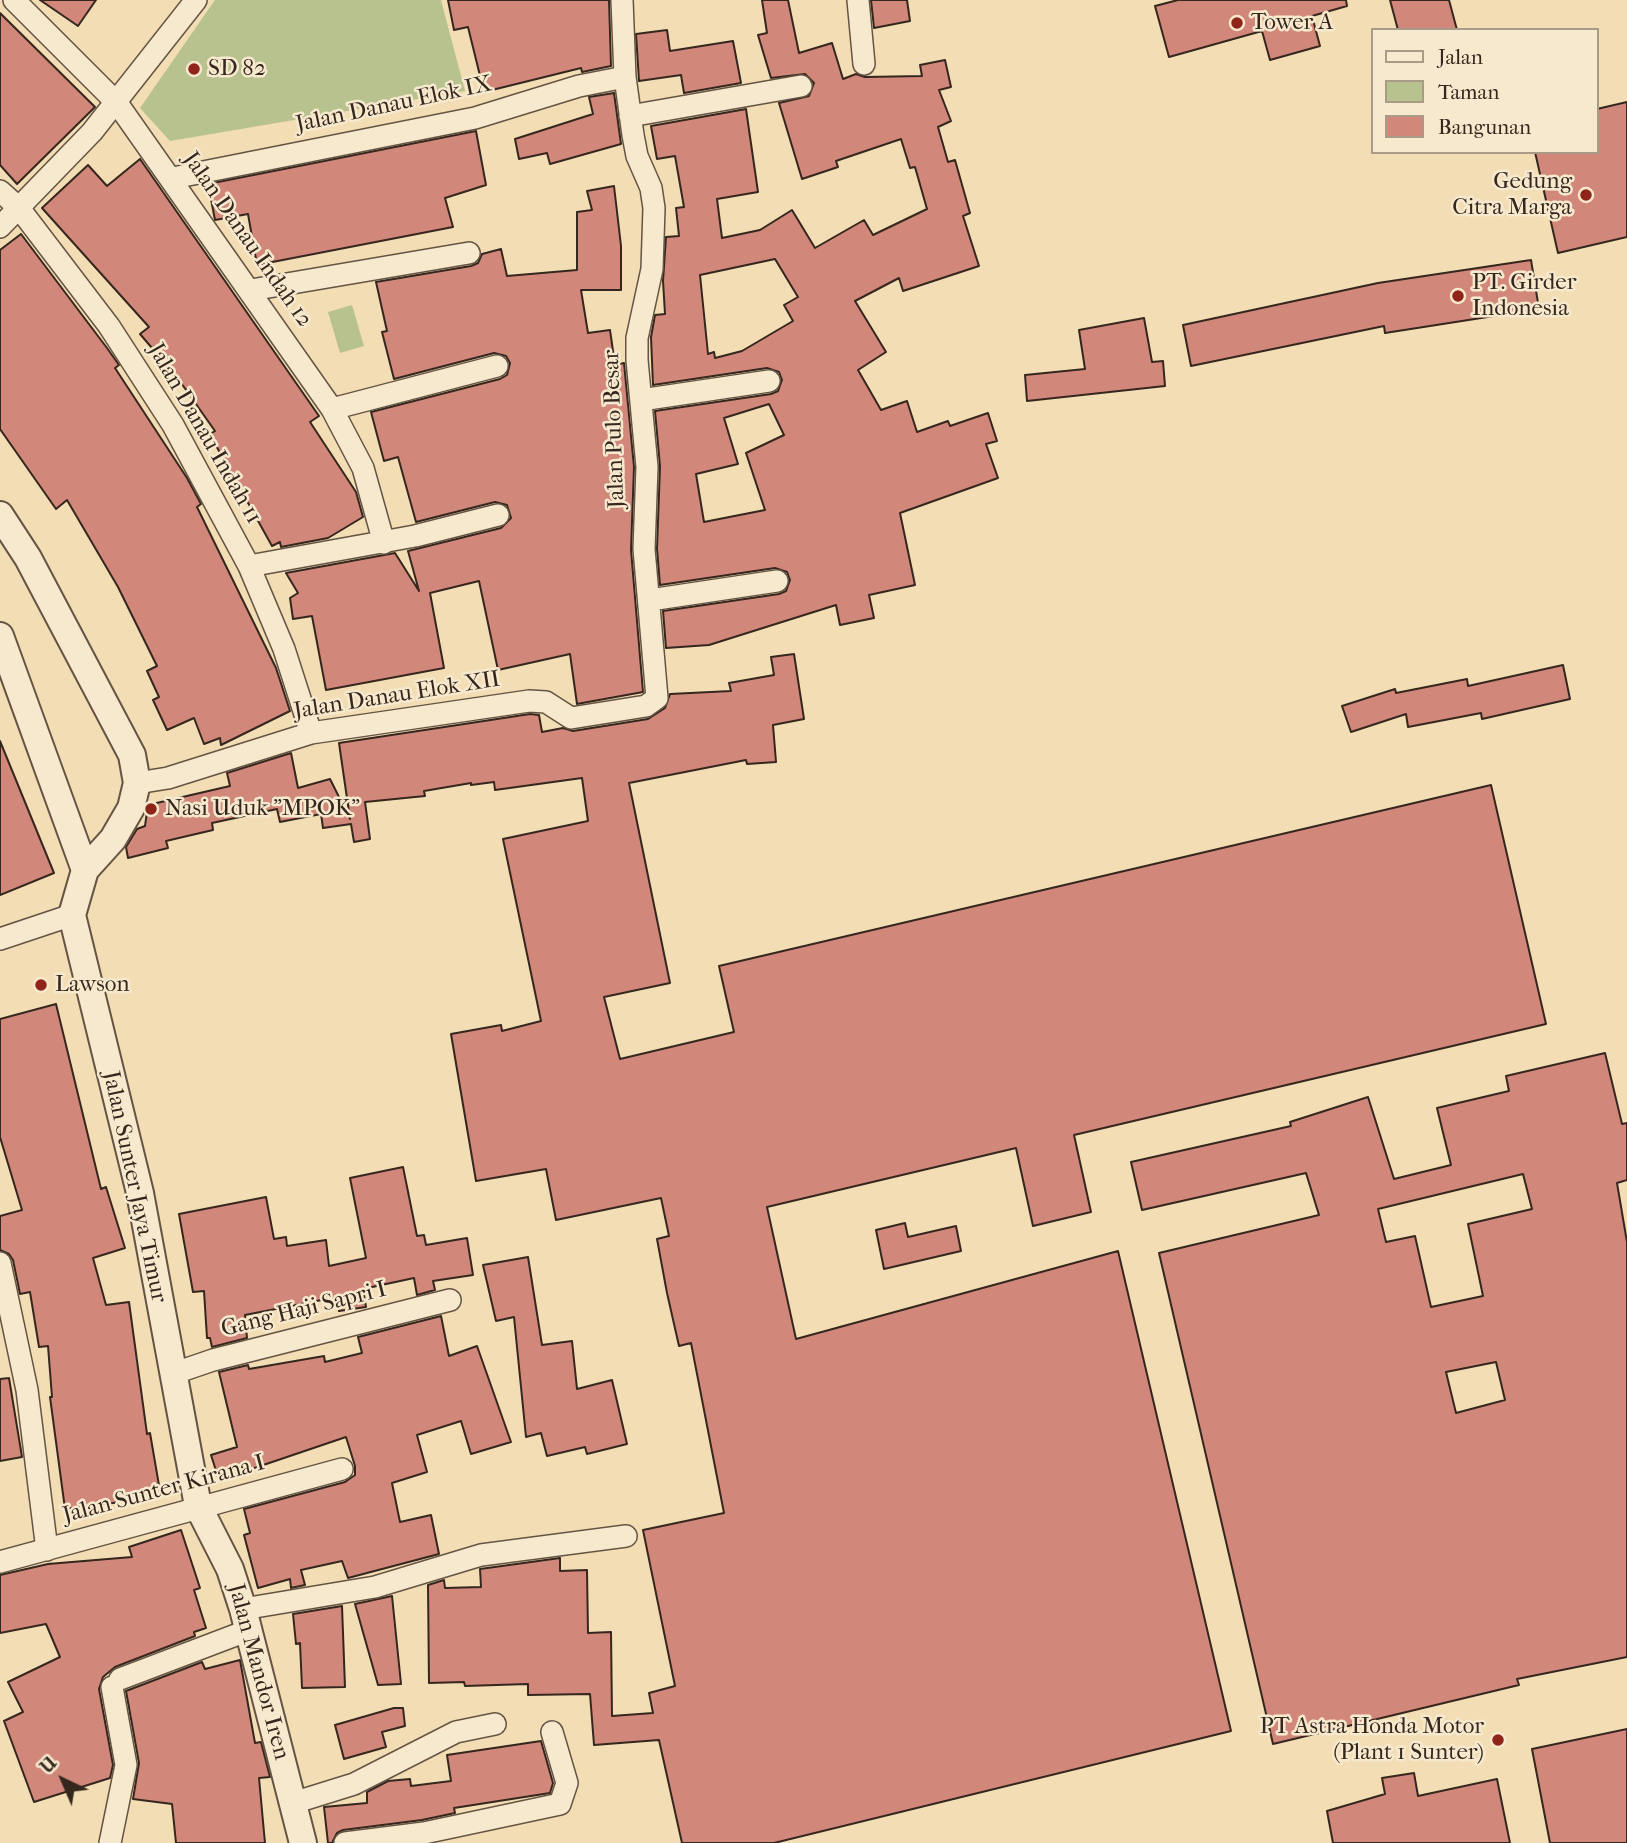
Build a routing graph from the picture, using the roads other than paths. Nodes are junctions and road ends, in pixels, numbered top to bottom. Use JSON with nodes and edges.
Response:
{"nodes":[{"id":1,"x":196,"y":0,"type":"edge"},
{"id":2,"x":621,"y":0,"type":"edge"},
{"id":3,"x":858,"y":0,"type":"edge"},
{"id":4,"x":18,"y":1,"type":"edge"},
{"id":5,"x":864,"y":64,"type":"dead end"},
{"id":6,"x":625,"y":77,"type":"junction"},
{"id":7,"x":801,"y":86,"type":"dead end"},
{"id":8,"x":117,"y":103,"type":"junction"},
{"id":9,"x":630,"y":116,"type":"junction"},
{"id":10,"x":173,"y":178,"type":"junction"},
{"id":11,"x":0,"y":191,"type":"edge"},
{"id":12,"x":19,"y":208,"type":"junction"},
{"id":13,"x":0,"y":227,"type":"edge"},
{"id":14,"x":469,"y":253,"type":"dead end"},
{"id":15,"x":251,"y":290,"type":"junction"},
{"id":16,"x":497,"y":366,"type":"dead end"},
{"id":17,"x":769,"y":381,"type":"dead end"},
{"id":18,"x":641,"y":400,"type":"junction"},
{"id":19,"x":332,"y":409,"type":"junction"},
{"id":20,"x":0,"y":515,"type":"edge"},
{"id":21,"x":498,"y":515,"type":"dead end"},
{"id":22,"x":384,"y":543,"type":"junction"},
{"id":23,"x":249,"y":566,"type":"junction"},
{"id":24,"x":777,"y":581,"type":"dead end"},
{"id":25,"x":650,"y":600,"type":"junction"},
{"id":26,"x":0,"y":636,"type":"edge"},
{"id":27,"x":546,"y":702,"type":"joint"},
{"id":28,"x":312,"y":733,"type":"junction"},
{"id":29,"x":137,"y":783,"type":"junction"},
{"id":30,"x":85,"y":870,"type":"junction"},
{"id":31,"x":72,"y":915,"type":"junction"},
{"id":32,"x":0,"y":939,"type":"edge"},
{"id":33,"x":0,"y":1263,"type":"edge"},
{"id":34,"x":450,"y":1300,"type":"dead end"},
{"id":35,"x":172,"y":1374,"type":"junction"},
{"id":36,"x":342,"y":1469,"type":"dead end"},
{"id":37,"x":198,"y":1506,"type":"junction"},
{"id":38,"x":626,"y":1535,"type":"dead end"},
{"id":39,"x":47,"y":1550,"type":"junction"},
{"id":40,"x":0,"y":1562,"type":"edge"},
{"id":41,"x":246,"y":1620,"type":"junction"},
{"id":42,"x":495,"y":1724,"type":"dead end"},
{"id":43,"x":552,"y":1732,"type":"dead end"},
{"id":44,"x":293,"y":1803,"type":"junction"},
{"id":45,"x":110,"y":1843,"type":"edge"},
{"id":46,"x":303,"y":1843,"type":"edge"},
{"id":47,"x":345,"y":1843,"type":"edge"}],
"edges":[{"from":1,"to":8,"type":"street"},
{"from":2,"to":6,"type":"street","name":"Jalan Pulo Besar"},
{"from":3,"to":5,"type":"street"},
{"from":4,"to":8,"type":"street","name":"Jalan Danau Indah 12"},
{"from":6,"to":9,"type":"street","name":"Jalan Pulo Besar"},
{"from":6,"to":10,"type":"street","name":"Jalan Danau Elok IX"},
{"from":7,"to":9,"type":"street"},
{"from":8,"to":10,"type":"street","name":"Jalan Danau Indah 12"},
{"from":8,"to":12,"type":"street"},
{"from":9,"to":18,"type":"street","name":"Jalan Pulo Besar"},
{"from":10,"to":15,"type":"street","name":"Jalan Danau Indah 12"},
{"from":11,"to":12,"type":"street","name":"Jalan Danau Indah 11"},
{"from":12,"to":13,"type":"street"},
{"from":12,"to":23,"type":"street","name":"Jalan Danau Indah 11"},
{"from":14,"to":15,"type":"street"},
{"from":15,"to":19,"type":"street","name":"Jalan Danau Indah 12"},
{"from":16,"to":19,"type":"street"},
{"from":17,"to":18,"type":"street"},
{"from":18,"to":25,"type":"street","name":"Jalan Pulo Besar"},
{"from":19,"to":22,"type":"street","name":"Jalan Danau Indah 12"},
{"from":20,"to":29,"type":"street"},
{"from":21,"to":22,"type":"street"},
{"from":22,"to":23,"type":"street"},
{"from":23,"to":28,"type":"street","name":"Jalan Danau Indah 11"},
{"from":24,"to":25,"type":"street"},
{"from":25,"to":27,"type":"street","name":"Jalan Pulo Besar"},
{"from":26,"to":30,"type":"street"},
{"from":27,"to":28,"type":"street","name":"Jalan Danau Elok XII"},
{"from":28,"to":29,"type":"street","name":"Jalan Danau Elok XII"},
{"from":29,"to":30,"type":"street"},
{"from":30,"to":31,"type":"street","name":"Jalan Sunter Jaya Timur"},
{"from":31,"to":32,"type":"street"},
{"from":31,"to":35,"type":"street","name":"Jalan Sunter Jaya Timur"},
{"from":33,"to":39,"type":"street"},
{"from":34,"to":35,"type":"street","name":"Gang Haji Sapri I"},
{"from":35,"to":37,"type":"street","name":"Jalan Sunter Jaya Timur"},
{"from":36,"to":37,"type":"street","name":"Jalan Sunter Kirana I"},
{"from":37,"to":39,"type":"street","name":"Jalan Sunter Kirana I"},
{"from":37,"to":41,"type":"street","name":"Jalan Mandor Iren"},
{"from":38,"to":41,"type":"street"},
{"from":39,"to":40,"type":"street","name":"Jalan Sunter Kirana I"},
{"from":41,"to":44,"type":"street","name":"Jalan Mandor Iren"},
{"from":41,"to":45,"type":"street"},
{"from":42,"to":44,"type":"street"},
{"from":43,"to":47,"type":"street"},
{"from":44,"to":46,"type":"street","name":"Jalan Mandor Iren"}]}
